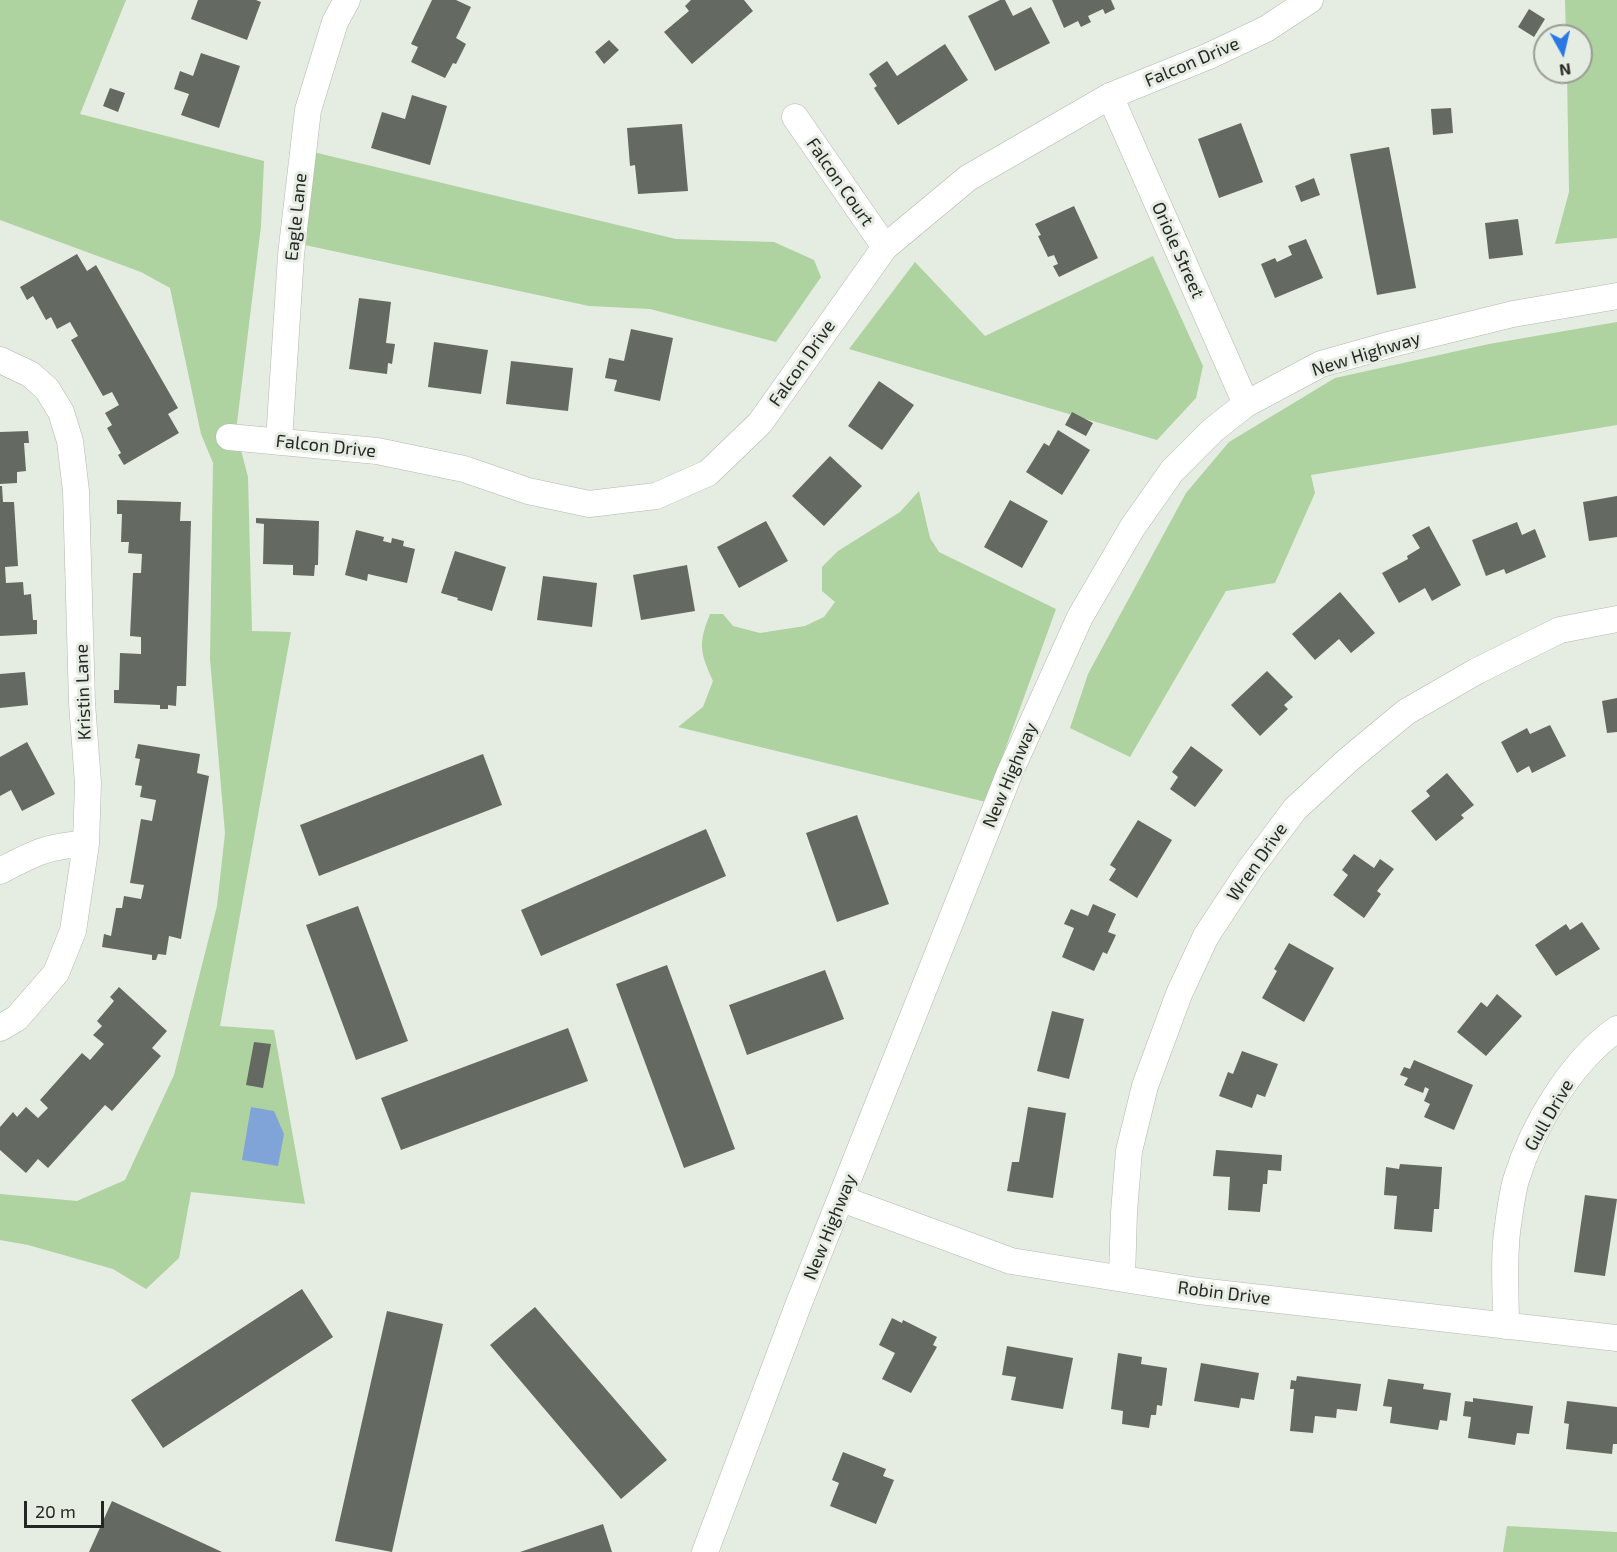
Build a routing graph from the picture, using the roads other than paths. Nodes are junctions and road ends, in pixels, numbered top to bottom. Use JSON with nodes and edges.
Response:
{"nodes":[{"id":1,"x":347,"y":0,"type":"edge"},
{"id":2,"x":1310,"y":0,"type":"edge"},
{"id":3,"x":1110,"y":96,"type":"junction"},
{"id":4,"x":795,"y":117,"type":"dead end"},
{"id":5,"x":885,"y":247,"type":"junction"},
{"id":6,"x":1617,"y":296,"type":"edge"},
{"id":7,"x":0,"y":360,"type":"edge"},
{"id":8,"x":1246,"y":404,"type":"junction"},
{"id":9,"x":229,"y":437,"type":"dead end"},
{"id":10,"x":279,"y":441,"type":"junction"},
{"id":11,"x":1617,"y":619,"type":"edge"},
{"id":12,"x":86,"y":844,"type":"junction"},
{"id":13,"x":0,"y":871,"type":"edge"},
{"id":14,"x":0,"y":1028,"type":"edge"},
{"id":15,"x":1617,"y":1029,"type":"edge"},
{"id":16,"x":842,"y":1199,"type":"junction"},
{"id":17,"x":1122,"y":1278,"type":"junction"},
{"id":18,"x":1506,"y":1326,"type":"junction"},
{"id":19,"x":1617,"y":1338,"type":"edge"},
{"id":20,"x":705,"y":1552,"type":"edge"}],
"edges":[{"from":1,"to":10,"type":"street","name":"Eagle Lane"},
{"from":2,"to":3,"type":"street","name":"Falcon Drive"},
{"from":3,"to":5,"type":"street","name":"Falcon Drive"},
{"from":3,"to":8,"type":"street","name":"Oriole Street"},
{"from":4,"to":5,"type":"street","name":"Falcon Court"},
{"from":5,"to":10,"type":"street","name":"Falcon Drive"},
{"from":6,"to":8,"type":"street","name":"New Highway"},
{"from":7,"to":12,"type":"street","name":"Kristin Lane"},
{"from":8,"to":16,"type":"street","name":"New Highway"},
{"from":9,"to":10,"type":"street","name":"Falcon Drive"},
{"from":11,"to":17,"type":"street","name":"Wren Drive"},
{"from":12,"to":13,"type":"street"},
{"from":12,"to":14,"type":"street","name":"Kristin Lane"},
{"from":15,"to":18,"type":"street","name":"Gull Drive"},
{"from":16,"to":17,"type":"street","name":"Robin Drive"},
{"from":16,"to":20,"type":"street","name":"New Highway"},
{"from":17,"to":18,"type":"street","name":"Robin Drive"},
{"from":18,"to":19,"type":"street","name":"Robin Drive"}]}
